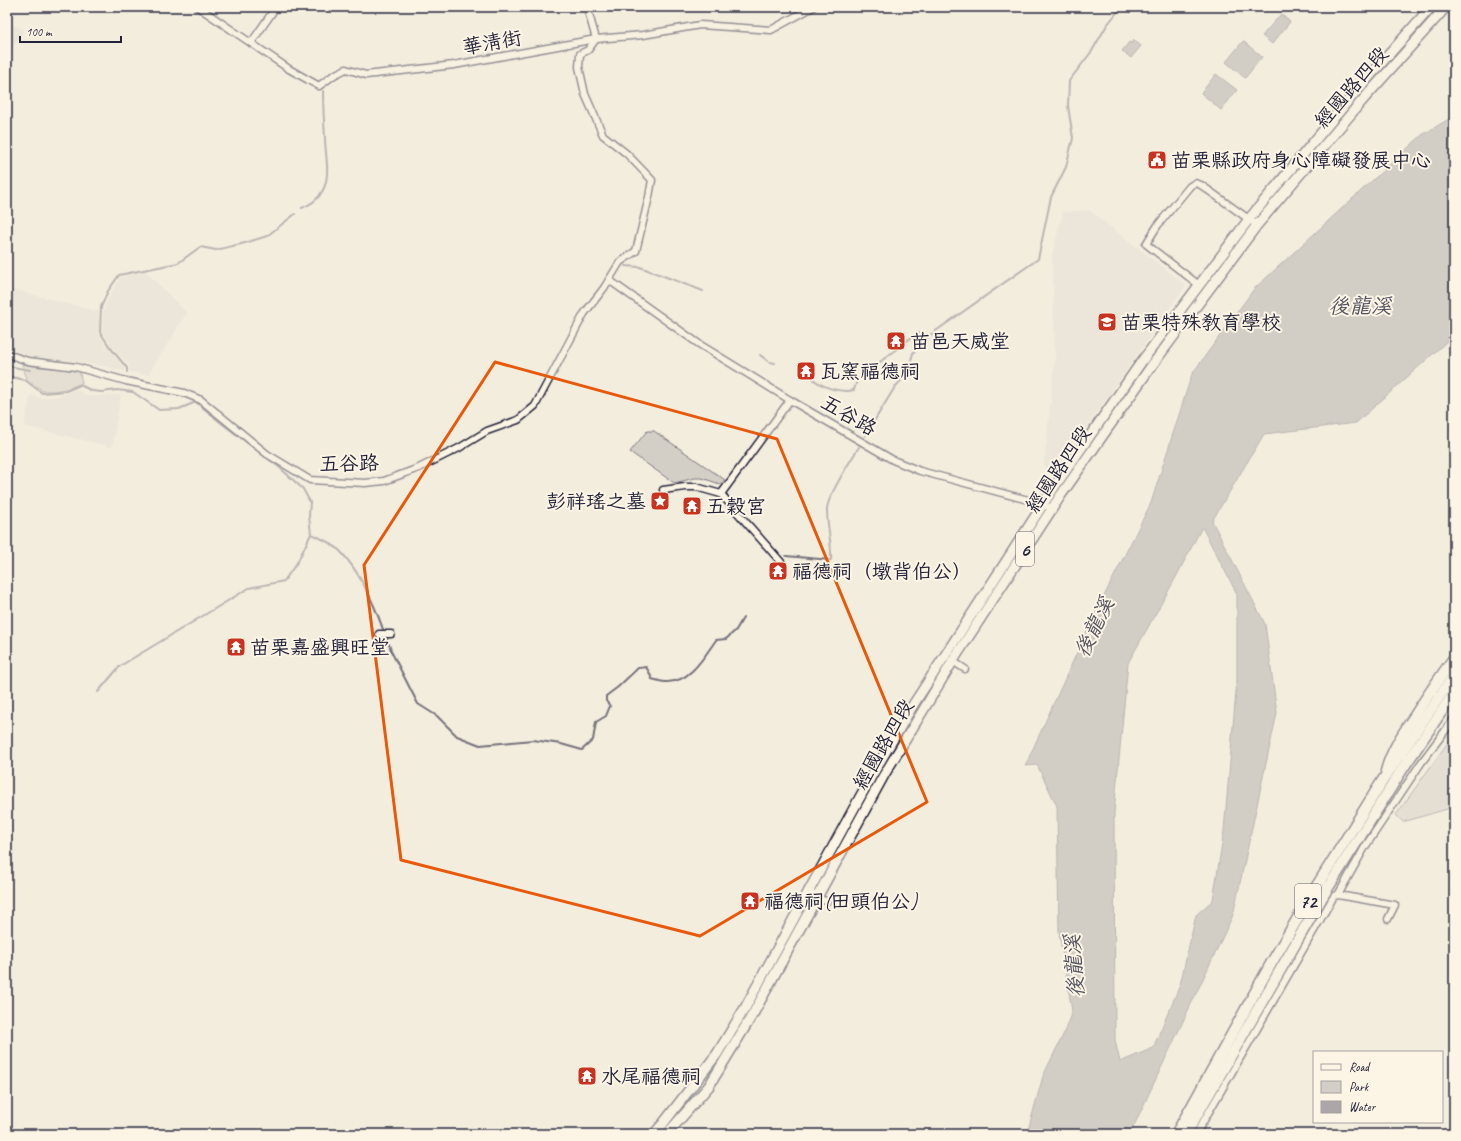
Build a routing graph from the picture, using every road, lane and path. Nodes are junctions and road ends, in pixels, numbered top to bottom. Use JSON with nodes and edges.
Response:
{"nodes":[{"id":1,"x":198,"y":7,"type":"edge"},
{"id":2,"x":276,"y":7,"type":"edge"},
{"id":3,"x":587,"y":7,"type":"edge"},
{"id":4,"x":813,"y":7,"type":"edge"},
{"id":5,"x":1431,"y":7,"type":"edge"},
{"id":6,"x":1446,"y":7,"type":"edge"},
{"id":7,"x":596,"y":39,"type":"junction"},
{"id":8,"x":251,"y":43,"type":"junction"},
{"id":9,"x":1249,"y":219,"type":"junction"},
{"id":10,"x":1257,"y":225,"type":"junction"},
{"id":11,"x":609,"y":280,"type":"junction"},
{"id":12,"x":1200,"y":285,"type":"junction"},
{"id":13,"x":7,"y":354,"type":"edge"},
{"id":14,"x":790,"y":400,"type":"junction"},
{"id":15,"x":663,"y":490,"type":"dead end"},
{"id":16,"x":721,"y":494,"type":"junction"},
{"id":17,"x":1042,"y":504,"type":"junction"},
{"id":18,"x":1052,"y":508,"type":"junction"},
{"id":19,"x":781,"y":562,"type":"dead end"},
{"id":20,"x":379,"y":634,"type":"dead end"},
{"id":21,"x":390,"y":634,"type":"dead end"},
{"id":22,"x":945,"y":656,"type":"junction"},
{"id":23,"x":1454,"y":658,"type":"edge"},
{"id":24,"x":953,"y":661,"type":"junction"},
{"id":25,"x":965,"y":668,"type":"dead end"},
{"id":26,"x":1454,"y":675,"type":"edge"},
{"id":27,"x":1454,"y":693,"type":"edge"},
{"id":28,"x":1454,"y":706,"type":"edge"},
{"id":29,"x":1454,"y":719,"type":"edge"},
{"id":30,"x":1403,"y":768,"type":"junction"},
{"id":31,"x":1383,"y":780,"type":"junction"},
{"id":32,"x":808,"y":891,"type":"junction"},
{"id":33,"x":1338,"y":895,"type":"junction"},
{"id":34,"x":817,"y":897,"type":"junction"},
{"id":35,"x":827,"y":901,"type":"dead end"},
{"id":36,"x":1388,"y":919,"type":"dead end"},
{"id":37,"x":654,"y":1134,"type":"edge"},
{"id":38,"x":668,"y":1134,"type":"edge"},
{"id":39,"x":1176,"y":1134,"type":"edge"},
{"id":40,"x":1186,"y":1134,"type":"edge"},
{"id":41,"x":1196,"y":1134,"type":"edge"}],
"edges":[{"from":1,"to":8,"type":"street","name":"華清街"},
{"from":2,"to":8,"type":"street"},
{"from":3,"to":7,"type":"street"},
{"from":4,"to":7,"type":"street","name":"華清街"},
{"from":5,"to":9,"type":"main road","name":"經國路四段","number":"6"},
{"from":6,"to":10,"type":"main road","name":"經國路四段","number":"6"},
{"from":7,"to":8,"type":"street","name":"華清街"},
{"from":7,"to":11,"type":"street","name":"五谷路"},
{"from":9,"to":10,"type":"street"},
{"from":9,"to":12,"type":"main road","name":"經國路四段","number":"6"},
{"from":9,"to":12,"type":"street"},
{"from":10,"to":18,"type":"main road","name":"經國路四段","number":"6"},
{"from":11,"to":13,"type":"street","name":"五谷路"},
{"from":11,"to":14,"type":"street","name":"五谷路"},
{"from":12,"to":17,"type":"main road","name":"經國路四段","number":"6"},
{"from":14,"to":16,"type":"street"},
{"from":14,"to":17,"type":"street","name":"五谷路"},
{"from":15,"to":16,"type":"street"},
{"from":16,"to":19,"type":"street"},
{"from":17,"to":18,"type":"street","name":"五谷路"},
{"from":17,"to":22,"type":"main road","name":"經國路四段","number":"6"},
{"from":18,"to":24,"type":"main road","name":"經國路四段","number":"6"},
{"from":20,"to":21,"type":"street"},
{"from":22,"to":24,"type":"street"},
{"from":22,"to":32,"type":"main road","name":"經國路四段","number":"6"},
{"from":23,"to":31,"type":"highway"},
{"from":24,"to":25,"type":"street"},
{"from":24,"to":34,"type":"main road","name":"經國路四段","number":"6"},
{"from":26,"to":31,"type":"highway","number":"72"},
{"from":27,"to":30,"type":"highway","number":"72"},
{"from":28,"to":30,"type":"highway"},
{"from":29,"to":33,"type":"street"},
{"from":30,"to":40,"type":"highway","number":"72"},
{"from":31,"to":39,"type":"highway","number":"72"},
{"from":32,"to":34,"type":"street"},
{"from":32,"to":37,"type":"main road","name":"經國路四段","number":"6"},
{"from":33,"to":36,"type":"street"},
{"from":33,"to":41,"type":"street"},
{"from":34,"to":35,"type":"street"},
{"from":34,"to":38,"type":"main road","name":"經國路四段","number":"6"}]}
